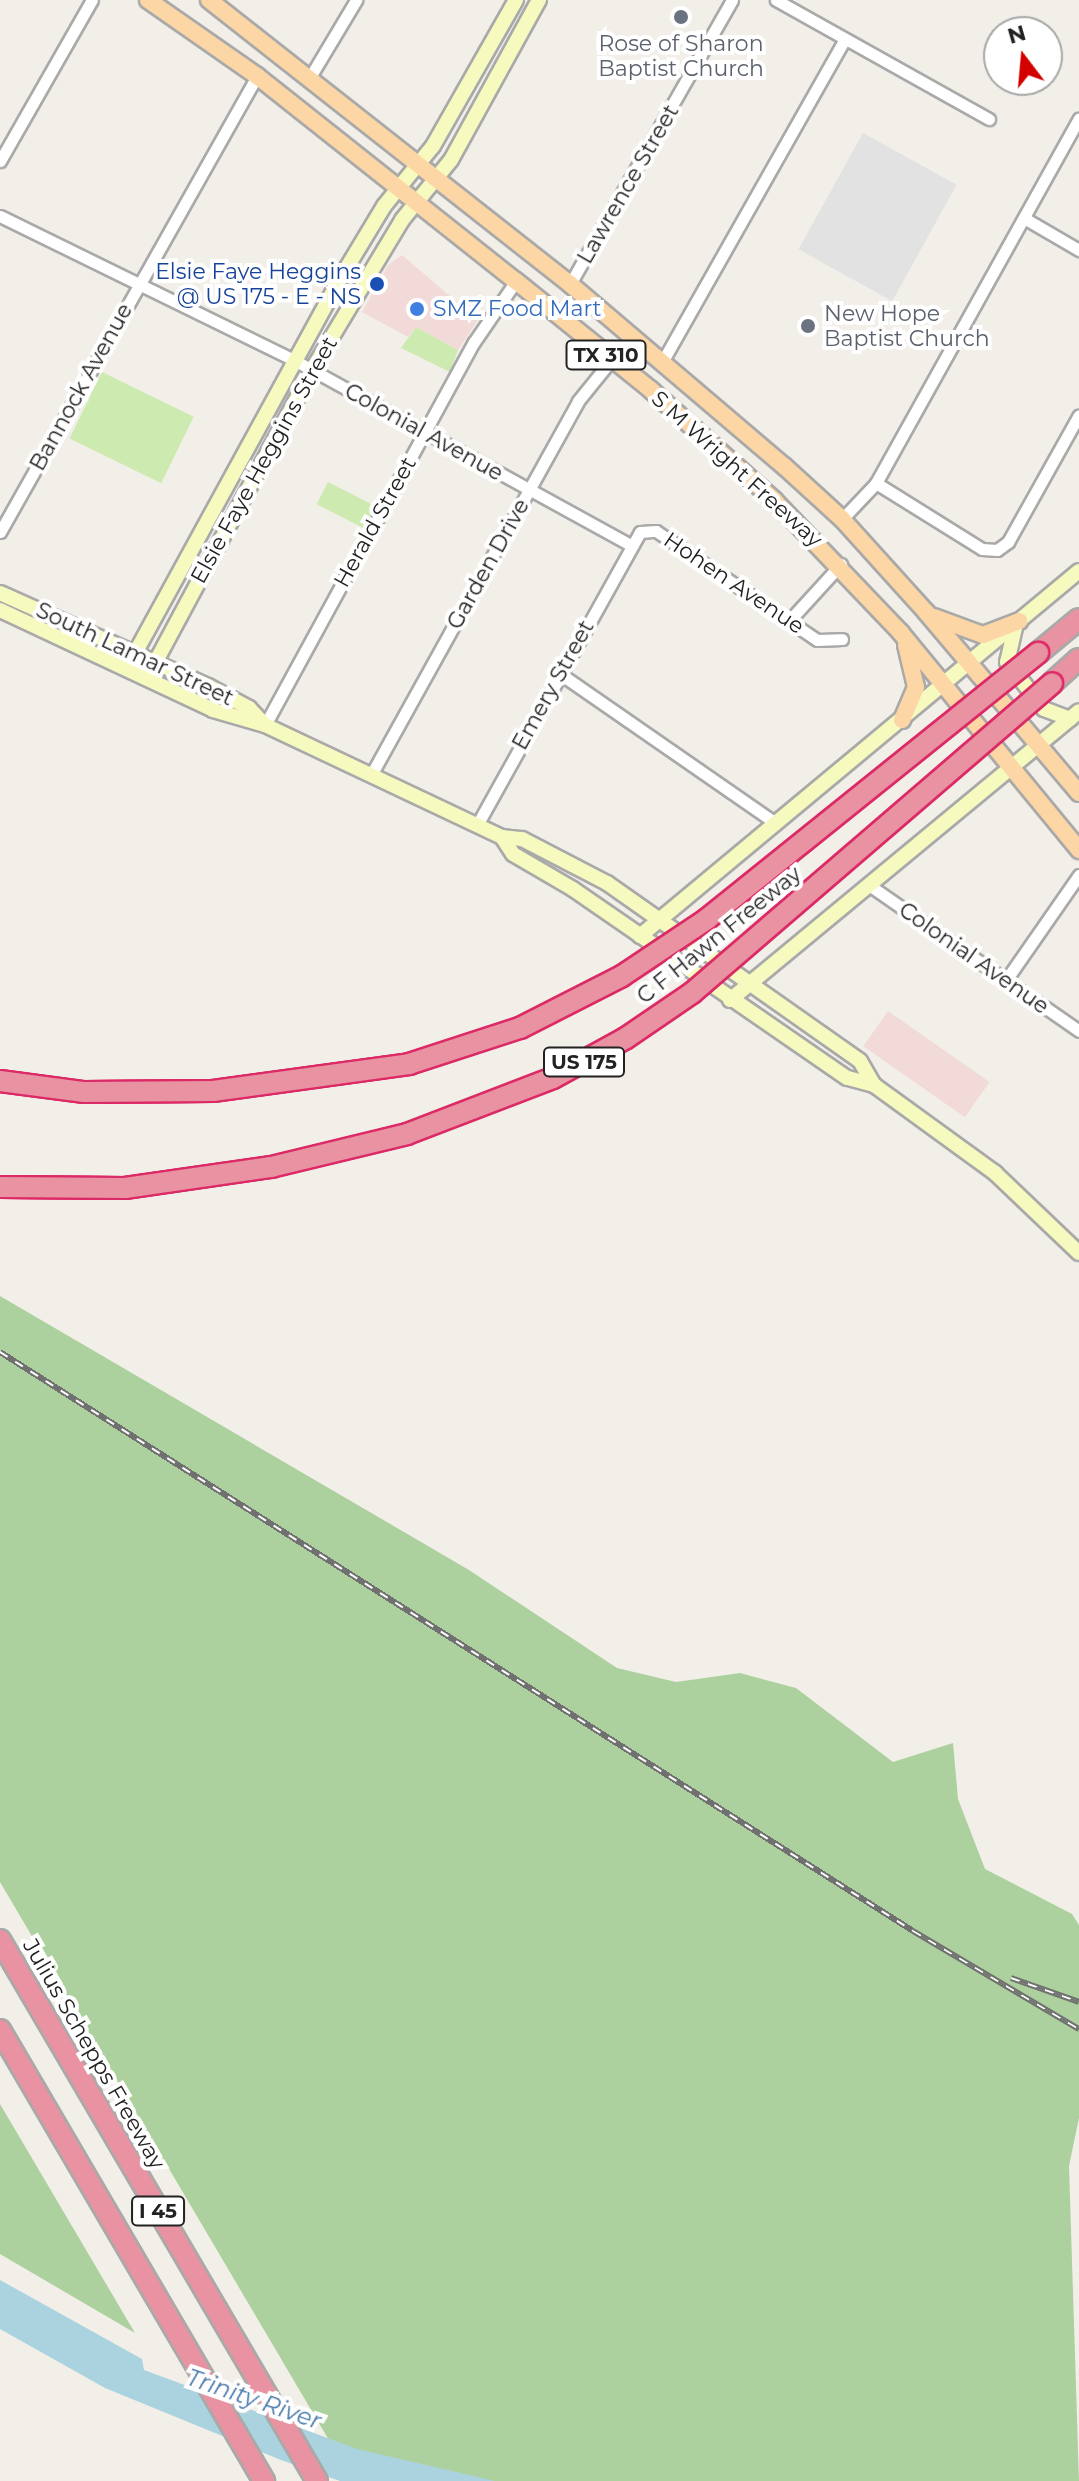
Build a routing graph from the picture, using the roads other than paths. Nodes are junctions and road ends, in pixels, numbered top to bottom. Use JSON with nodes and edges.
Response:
{"nodes":[{"id":1,"x":92,"y":0,"type":"edge"},
{"id":2,"x":148,"y":0,"type":"edge"},
{"id":3,"x":209,"y":0,"type":"edge"},
{"id":4,"x":356,"y":0,"type":"edge"},
{"id":5,"x":516,"y":0,"type":"edge"},
{"id":6,"x":539,"y":0,"type":"edge"},
{"id":7,"x":776,"y":0,"type":"edge"},
{"id":8,"x":728,"y":1,"type":"edge"},
{"id":9,"x":845,"y":39,"type":"junction"},
{"id":10,"x":257,"y":76,"type":"junction"},
{"id":11,"x":310,"y":77,"type":"junction"},
{"id":12,"x":989,"y":119,"type":"dead end"},
{"id":13,"x":1079,"y":119,"type":"edge"},
{"id":14,"x":0,"y":161,"type":"edge"},
{"id":15,"x":419,"y":163,"type":"junction"},
{"id":16,"x":436,"y":177,"type":"junction"},
{"id":17,"x":398,"y":188,"type":"junction"},
{"id":18,"x":416,"y":202,"type":"junction"},
{"id":19,"x":0,"y":216,"type":"edge"},
{"id":20,"x":1024,"y":218,"type":"junction"},
{"id":21,"x":1079,"y":250,"type":"edge"},
{"id":22,"x":516,"y":281,"type":"junction"},
{"id":23,"x":139,"y":284,"type":"junction"},
{"id":24,"x":570,"y":284,"type":"junction"},
{"id":25,"x":612,"y":359,"type":"junction"},
{"id":26,"x":294,"y":360,"type":"junction"},
{"id":27,"x":661,"y":364,"type":"junction"},
{"id":28,"x":312,"y":370,"type":"junction"},
{"id":29,"x":1079,"y":415,"type":"edge"},
{"id":30,"x":424,"y":433,"type":"junction"},
{"id":31,"x":876,"y":483,"type":"junction"},
{"id":32,"x":529,"y":489,"type":"junction"},
{"id":33,"x":212,"y":508,"type":"junction"},
{"id":34,"x":231,"y":519,"type":"junction"},
{"id":35,"x":842,"y":519,"type":"junction"},
{"id":36,"x":0,"y":532,"type":"edge"},
{"id":37,"x":631,"y":545,"type":"junction"},
{"id":38,"x":841,"y":564,"type":"junction"},
{"id":39,"x":1079,"y":571,"type":"edge"},
{"id":40,"x":0,"y":593,"type":"edge"},
{"id":41,"x":0,"y":610,"type":"edge"},
{"id":42,"x":926,"y":612,"type":"junction"},
{"id":43,"x":1079,"y":619,"type":"edge"},
{"id":44,"x":789,"y":621,"type":"junction"},
{"id":45,"x":1019,"y":621,"type":"junction"},
{"id":46,"x":901,"y":633,"type":"junction"},
{"id":47,"x":842,"y":639,"type":"dead end"},
{"id":48,"x":135,"y":652,"type":"junction"},
{"id":49,"x":1079,"y":659,"type":"edge"},
{"id":50,"x":155,"y":662,"type":"junction"},
{"id":51,"x":968,"y":666,"type":"junction"},
{"id":52,"x":127,"y":668,"type":"junction"},
{"id":53,"x":559,"y":673,"type":"junction"},
{"id":54,"x":147,"y":678,"type":"junction"},
{"id":55,"x":945,"y":685,"type":"junction"},
{"id":56,"x":1074,"y":715,"type":"edge"},
{"id":57,"x":902,"y":720,"type":"junction"},
{"id":58,"x":265,"y":725,"type":"junction"},
{"id":59,"x":1040,"y":743,"type":"junction"},
{"id":60,"x":1011,"y":767,"type":"junction"},
{"id":61,"x":371,"y":775,"type":"junction"},
{"id":62,"x":1079,"y":793,"type":"edge"},
{"id":63,"x":776,"y":823,"type":"junction"},
{"id":64,"x":477,"y":825,"type":"junction"},
{"id":65,"x":502,"y":837,"type":"junction"},
{"id":66,"x":1079,"y":850,"type":"edge"},
{"id":67,"x":1079,"y":875,"type":"edge"},
{"id":68,"x":869,"y":885,"type":"junction"},
{"id":69,"x":660,"y":919,"type":"junction"},
{"id":70,"x":640,"y":936,"type":"junction"},
{"id":71,"x":1006,"y":980,"type":"junction"},
{"id":72,"x":751,"y":983,"type":"junction"},
{"id":73,"x":730,"y":1000,"type":"junction"},
{"id":74,"x":1079,"y":1031,"type":"edge"},
{"id":75,"x":0,"y":1081,"type":"edge"},
{"id":76,"x":874,"y":1085,"type":"junction"},
{"id":77,"x":0,"y":1187,"type":"edge"},
{"id":78,"x":1079,"y":1253,"type":"edge"},
{"id":79,"x":0,"y":1940,"type":"edge"},
{"id":80,"x":0,"y":2030,"type":"edge"},
{"id":81,"x":264,"y":2481,"type":"edge"},
{"id":82,"x":317,"y":2481,"type":"edge"}],
"edges":[{"from":1,"to":14,"type":"street"},
{"from":2,"to":10,"type":"main road","name":"S M Wright Freeway","number":"TX 310"},
{"from":3,"to":11,"type":"main road","name":"S M Wright Freeway","number":"TX 310"},
{"from":4,"to":11,"type":"street"},
{"from":5,"to":15,"type":"main road","name":"Elsie Faye Heggins Street"},
{"from":6,"to":16,"type":"main road","name":"Elsie Faye Heggins Street"},
{"from":7,"to":9,"type":"street"},
{"from":8,"to":24,"type":"street","name":"Lawrence Street"},
{"from":9,"to":12,"type":"street"},
{"from":9,"to":27,"type":"street"},
{"from":10,"to":17,"type":"main road","name":"S M Wright Freeway","number":"TX 310"},
{"from":10,"to":23,"type":"street","name":"Bannock Avenue"},
{"from":11,"to":15,"type":"main road","name":"S M Wright Freeway","number":"TX 310"},
{"from":13,"to":20,"type":"street"},
{"from":15,"to":16,"type":"main road","name":"S M Wright Freeway","number":"TX 310"},
{"from":15,"to":17,"type":"main road","name":"Elsie Faye Heggins Street"},
{"from":16,"to":18,"type":"main road","name":"Elsie Faye Heggins Street"},
{"from":16,"to":24,"type":"main road","name":"S M Wright Freeway","number":"TX 310"},
{"from":17,"to":18,"type":"main road","name":"S M Wright Freeway","number":"TX 310"},
{"from":17,"to":26,"type":"main road","name":"Elsie Faye Heggins Street"},
{"from":18,"to":22,"type":"main road","name":"S M Wright Freeway","number":"TX 310"},
{"from":18,"to":28,"type":"main road","name":"Elsie Faye Heggins Street"},
{"from":19,"to":23,"type":"street","name":"Colonial Avenue"},
{"from":20,"to":21,"type":"street"},
{"from":20,"to":31,"type":"street"},
{"from":22,"to":25,"type":"main road","name":"S M Wright Freeway","number":"TX 310"},
{"from":22,"to":30,"type":"street","name":"Herald Street"},
{"from":23,"to":26,"type":"street","name":"Colonial Avenue"},
{"from":23,"to":36,"type":"street","name":"Bannock Avenue"},
{"from":24,"to":27,"type":"main road","name":"S M Wright Freeway","number":"TX 310"},
{"from":25,"to":32,"type":"street","name":"Garden Drive"},
{"from":25,"to":38,"type":"main road","name":"S M Wright Freeway","number":"TX 310"},
{"from":26,"to":28,"type":"street","name":"Colonial Avenue"},
{"from":26,"to":33,"type":"main road","name":"Elsie Faye Heggins Street"},
{"from":27,"to":35,"type":"main road","name":"S M Wright Freeway","number":"TX 310"},
{"from":28,"to":30,"type":"street","name":"Colonial Avenue"},
{"from":28,"to":34,"type":"main road","name":"Elsie Faye Heggins Street"},
{"from":29,"to":31,"type":"street"},
{"from":30,"to":32,"type":"street","name":"Colonial Avenue"},
{"from":30,"to":58,"type":"street","name":"Herald Street"},
{"from":31,"to":35,"type":"street"},
{"from":32,"to":37,"type":"street","name":"Colonial Avenue"},
{"from":32,"to":61,"type":"street","name":"Garden Drive"},
{"from":33,"to":34,"type":"main road"},
{"from":33,"to":48,"type":"main road","name":"Elsie Faye Heggins Street"},
{"from":34,"to":50,"type":"main road","name":"Elsie Faye Heggins Street"},
{"from":35,"to":42,"type":"main road","name":"S M Wright Freeway","number":"TX 310"},
{"from":37,"to":44,"type":"street","name":"Hohen Avenue"},
{"from":37,"to":53,"type":"street","name":"Emery Street"},
{"from":38,"to":44,"type":"street"},
{"from":38,"to":46,"type":"main road","name":"S M Wright Freeway","number":"TX 310"},
{"from":39,"to":45,"type":"main road"},
{"from":40,"to":48,"type":"main road","name":"South Lamar Street"},
{"from":41,"to":52,"type":"main road","name":"South Lamar Street"},
{"from":42,"to":45,"type":"main road"},
{"from":42,"to":51,"type":"main road","name":"S M Wright Freeway","number":"TX 310"},
{"from":43,"to":75,"type":"highway","name":"C F Hawn Freeway","number":"US 175","bridge":true},
{"from":44,"to":47,"type":"street","name":"Hohen Avenue"},
{"from":45,"to":51,"type":"main road"},
{"from":45,"to":56,"type":"main road"},
{"from":46,"to":55,"type":"main road","name":"S M Wright Freeway","number":"TX 310"},
{"from":46,"to":57,"type":"main road"},
{"from":48,"to":50,"type":"main road","name":"South Lamar Street"},
{"from":48,"to":52,"type":"main road","name":"Elsie Faye Heggins Street"},
{"from":49,"to":77,"type":"highway","name":"C F Hawn Freeway","number":"US 175","bridge":true},
{"from":50,"to":54,"type":"main road","name":"Elsie Faye Heggins Street"},
{"from":50,"to":58,"type":"main road","name":"South Lamar Street"},
{"from":51,"to":55,"type":"main road"},
{"from":51,"to":59,"type":"main road","name":"S M Wright Freeway","number":"TX 310"},
{"from":52,"to":54,"type":"main road","name":"South Lamar Street"},
{"from":53,"to":63,"type":"street"},
{"from":53,"to":64,"type":"street","name":"Emery Street"},
{"from":54,"to":58,"type":"main road","name":"South Lamar Street"},
{"from":55,"to":57,"type":"main road"},
{"from":55,"to":60,"type":"main road","name":"S M Wright Freeway","number":"TX 310"},
{"from":56,"to":59,"type":"main road"},
{"from":57,"to":63,"type":"main road"},
{"from":58,"to":61,"type":"main road","name":"South Lamar Street"},
{"from":59,"to":60,"type":"main road"},
{"from":59,"to":62,"type":"main road","name":"S M Wright Freeway","number":"TX 310"},
{"from":60,"to":66,"type":"main road","name":"S M Wright Freeway","number":"TX 310"},
{"from":60,"to":68,"type":"main road"},
{"from":61,"to":64,"type":"main road","name":"South Lamar Street"},
{"from":63,"to":69,"type":"main road"},
{"from":64,"to":65,"type":"main road","name":"South Lamar Street"},
{"from":65,"to":69,"type":"main road","name":"South Lamar Street"},
{"from":65,"to":70,"type":"main road","name":"South Lamar Street"},
{"from":67,"to":71,"type":"street"},
{"from":68,"to":71,"type":"street","name":"Colonial Avenue"},
{"from":68,"to":72,"type":"main road"},
{"from":69,"to":70,"type":"main road"},
{"from":69,"to":72,"type":"main road","name":"South Lamar Street"},
{"from":70,"to":73,"type":"main road","name":"South Lamar Street"},
{"from":71,"to":74,"type":"street","name":"Colonial Avenue"},
{"from":72,"to":73,"type":"main road"},
{"from":72,"to":76,"type":"main road","name":"South Lamar Street"},
{"from":73,"to":76,"type":"main road","name":"South Lamar Street"},
{"from":76,"to":78,"type":"main road","name":"South Lamar Street"},
{"from":79,"to":82,"type":"highway","name":"Julius Schepps Freeway","number":"I 45"},
{"from":80,"to":81,"type":"highway","number":"I 45"}]}
